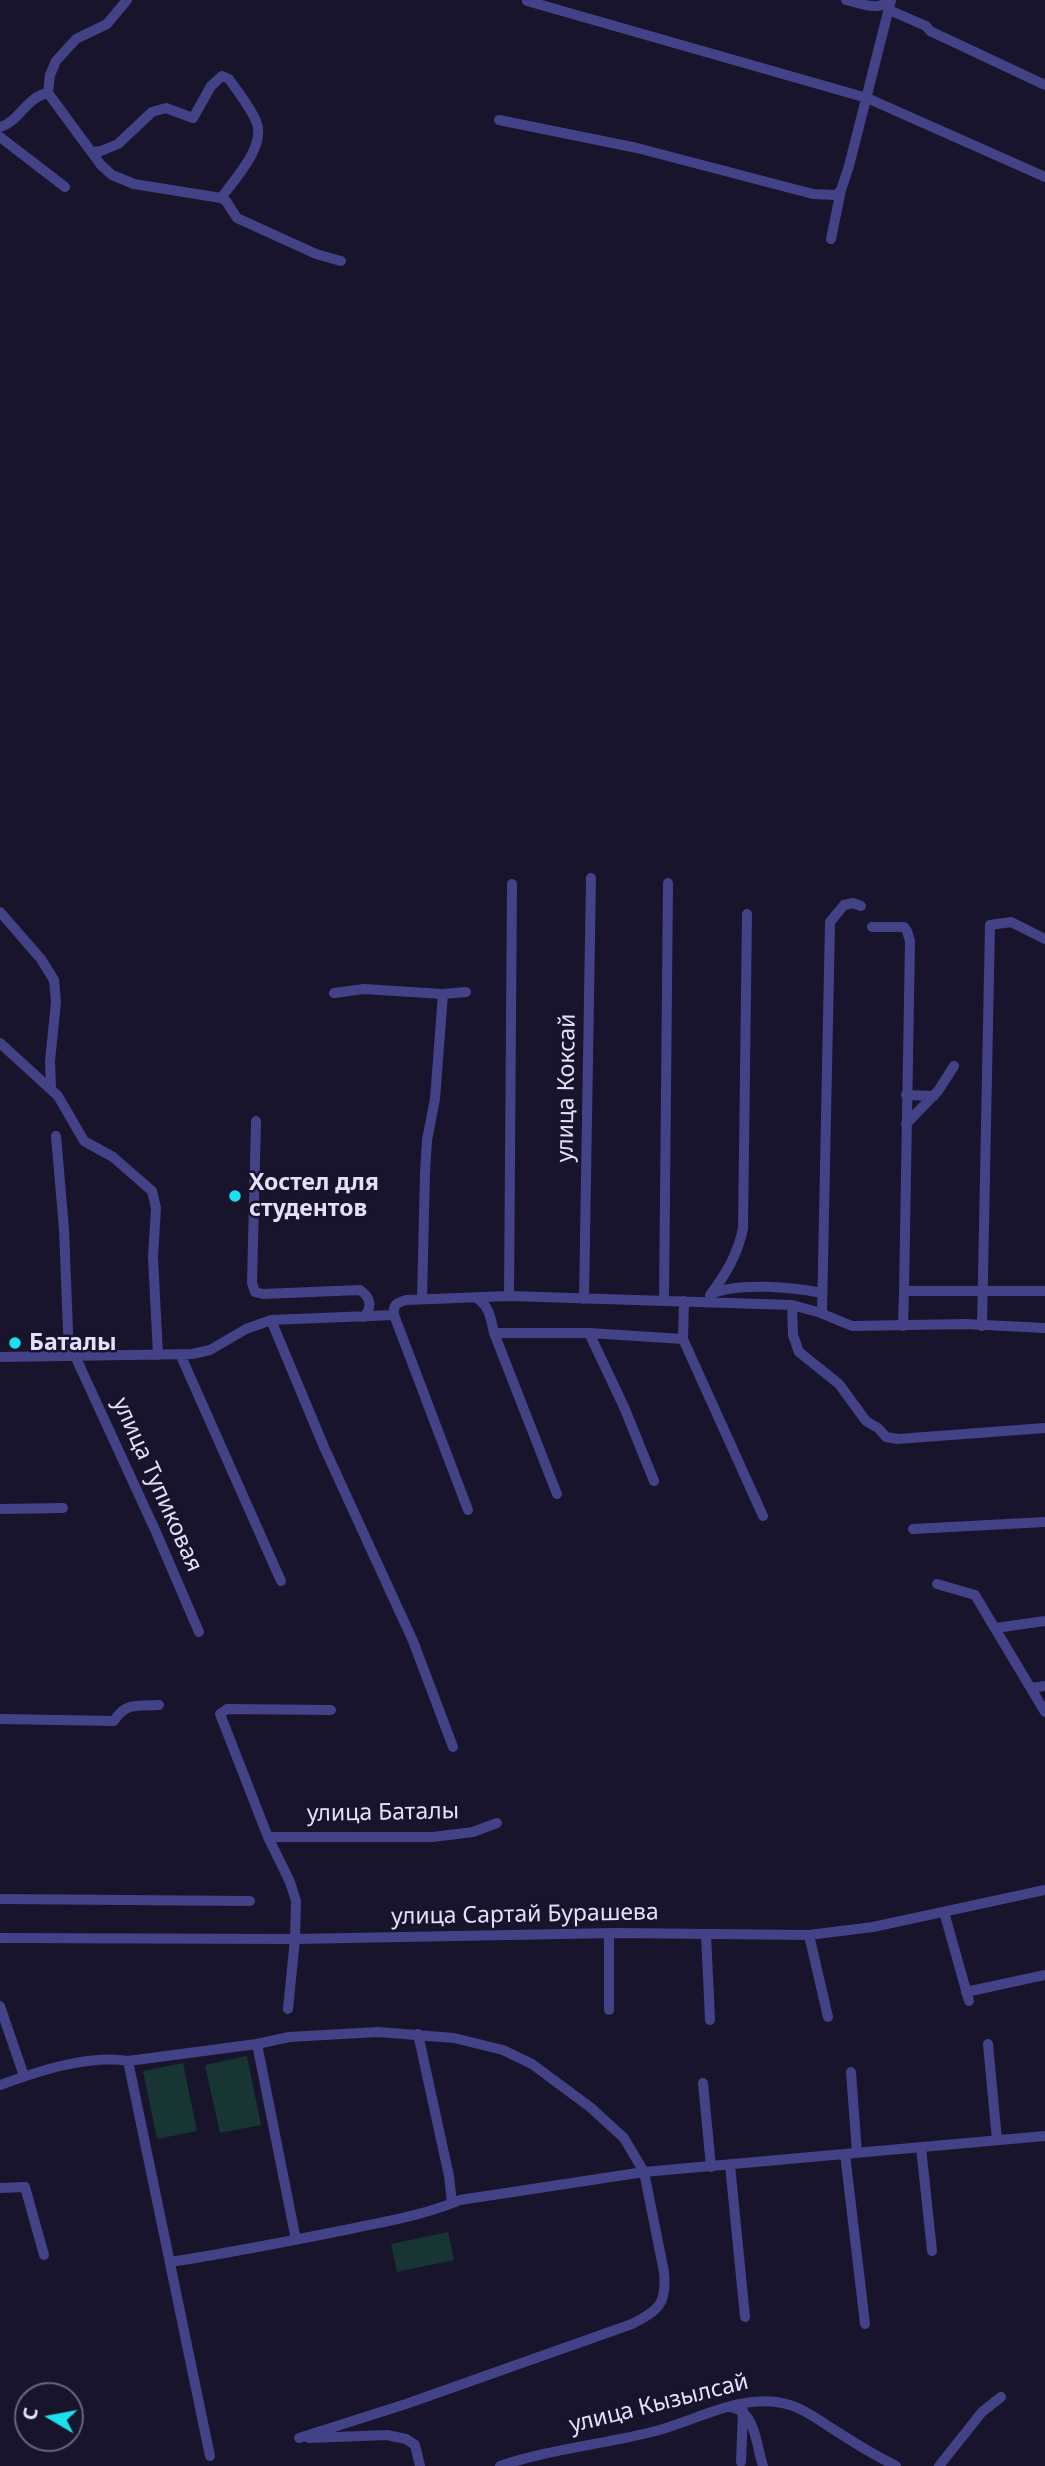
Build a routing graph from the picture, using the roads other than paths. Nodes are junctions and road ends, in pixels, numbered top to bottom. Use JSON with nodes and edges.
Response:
{"nodes":[{"id":1,"x":127,"y":0,"type":"edge"},
{"id":2,"x":846,"y":0,"type":"edge"},
{"id":3,"x":527,"y":1,"type":"edge"},
{"id":4,"x":890,"y":4,"type":"edge"},
{"id":5,"x":1045,"y":85,"type":"edge"},
{"id":6,"x":48,"y":93,"type":"junction"},
{"id":7,"x":867,"y":97,"type":"junction"},
{"id":8,"x":499,"y":120,"type":"dead end"},
{"id":9,"x":0,"y":127,"type":"edge"},
{"id":10,"x":0,"y":137,"type":"edge"},
{"id":11,"x":92,"y":152,"type":"junction"},
{"id":12,"x":1045,"y":177,"type":"edge"},
{"id":13,"x":65,"y":187,"type":"dead end"},
{"id":14,"x":841,"y":190,"type":"junction"},
{"id":15,"x":221,"y":198,"type":"junction"},
{"id":16,"x":831,"y":239,"type":"dead end"},
{"id":17,"x":341,"y":261,"type":"dead end"},
{"id":18,"x":591,"y":878,"type":"dead end"},
{"id":19,"x":668,"y":883,"type":"dead end"},
{"id":20,"x":512,"y":884,"type":"dead end"},
{"id":21,"x":861,"y":906,"type":"dead end"},
{"id":22,"x":0,"y":912,"type":"edge"},
{"id":23,"x":747,"y":914,"type":"dead end"},
{"id":24,"x":872,"y":927,"type":"dead end"},
{"id":25,"x":1045,"y":939,"type":"edge"},
{"id":26,"x":466,"y":992,"type":"dead end"},
{"id":27,"x":334,"y":993,"type":"dead end"},
{"id":28,"x":443,"y":994,"type":"junction"},
{"id":29,"x":0,"y":1043,"type":"edge"},
{"id":30,"x":954,"y":1066,"type":"dead end"},
{"id":31,"x":51,"y":1089,"type":"junction"},
{"id":32,"x":906,"y":1095,"type":"junction"},
{"id":33,"x":934,"y":1096,"type":"junction"},
{"id":34,"x":256,"y":1121,"type":"dead end"},
{"id":35,"x":906,"y":1124,"type":"junction"},
{"id":36,"x":56,"y":1136,"type":"dead end"},
{"id":37,"x":1045,"y":1290,"type":"edge"},
{"id":38,"x":904,"y":1291,"type":"junction"},
{"id":39,"x":983,"y":1291,"type":"junction"},
{"id":40,"x":822,"y":1293,"type":"junction"},
{"id":41,"x":509,"y":1296,"type":"junction"},
{"id":42,"x":706,"y":1298,"type":"junction"},
{"id":43,"x":422,"y":1299,"type":"junction"},
{"id":44,"x":478,"y":1299,"type":"junction"},
{"id":45,"x":584,"y":1299,"type":"junction"},
{"id":46,"x":664,"y":1300,"type":"junction"},
{"id":47,"x":684,"y":1301,"type":"junction"},
{"id":48,"x":792,"y":1305,"type":"junction"},
{"id":49,"x":822,"y":1313,"type":"junction"},
{"id":50,"x":394,"y":1315,"type":"junction"},
{"id":51,"x":365,"y":1317,"type":"junction"},
{"id":52,"x":271,"y":1321,"type":"junction"},
{"id":53,"x":903,"y":1326,"type":"junction"},
{"id":54,"x":982,"y":1326,"type":"junction"},
{"id":55,"x":1045,"y":1328,"type":"edge"},
{"id":56,"x":494,"y":1333,"type":"junction"},
{"id":57,"x":589,"y":1333,"type":"junction"},
{"id":58,"x":683,"y":1339,"type":"junction"},
{"id":59,"x":180,"y":1354,"type":"junction"},
{"id":60,"x":159,"y":1355,"type":"junction"},
{"id":61,"x":72,"y":1356,"type":"junction"},
{"id":62,"x":0,"y":1357,"type":"edge"},
{"id":63,"x":1045,"y":1428,"type":"edge"},
{"id":64,"x":654,"y":1480,"type":"dead end"},
{"id":65,"x":557,"y":1494,"type":"dead end"},
{"id":66,"x":63,"y":1508,"type":"dead end"},
{"id":67,"x":0,"y":1509,"type":"edge"},
{"id":68,"x":468,"y":1510,"type":"dead end"},
{"id":69,"x":763,"y":1516,"type":"dead end"},
{"id":70,"x":1045,"y":1522,"type":"edge"},
{"id":71,"x":913,"y":1529,"type":"dead end"},
{"id":72,"x":282,"y":1581,"type":"dead end"},
{"id":73,"x":937,"y":1584,"type":"dead end"},
{"id":74,"x":1045,"y":1621,"type":"edge"},
{"id":75,"x":996,"y":1628,"type":"junction"},
{"id":76,"x":199,"y":1632,"type":"dead end"},
{"id":77,"x":1045,"y":1686,"type":"edge"},
{"id":78,"x":1031,"y":1688,"type":"junction"},
{"id":79,"x":159,"y":1705,"type":"dead end"},
{"id":80,"x":331,"y":1710,"type":"dead end"},
{"id":81,"x":1045,"y":1712,"type":"edge"},
{"id":82,"x":0,"y":1719,"type":"edge"},
{"id":83,"x":453,"y":1747,"type":"dead end"},
{"id":84,"x":497,"y":1823,"type":"dead end"},
{"id":85,"x":268,"y":1837,"type":"junction"},
{"id":86,"x":1045,"y":1890,"type":"edge"},
{"id":87,"x":0,"y":1899,"type":"edge"},
{"id":88,"x":250,"y":1901,"type":"dead end"},
{"id":89,"x":944,"y":1912,"type":"junction"},
{"id":90,"x":609,"y":1934,"type":"junction"},
{"id":91,"x":706,"y":1934,"type":"junction"},
{"id":92,"x":809,"y":1935,"type":"junction"},
{"id":93,"x":0,"y":1938,"type":"edge"},
{"id":94,"x":295,"y":1940,"type":"junction"},
{"id":95,"x":1045,"y":1975,"type":"edge"},
{"id":96,"x":0,"y":2006,"type":"edge"},
{"id":97,"x":288,"y":2009,"type":"dead end"},
{"id":98,"x":609,"y":2010,"type":"dead end"},
{"id":99,"x":828,"y":2017,"type":"dead end"},
{"id":100,"x":710,"y":2020,"type":"dead end"},
{"id":101,"x":418,"y":2034,"type":"junction"},
{"id":102,"x":257,"y":2044,"type":"junction"},
{"id":103,"x":988,"y":2044,"type":"dead end"},
{"id":104,"x":128,"y":2061,"type":"junction"},
{"id":105,"x":851,"y":2072,"type":"dead end"},
{"id":106,"x":24,"y":2076,"type":"junction"},
{"id":107,"x":704,"y":2083,"type":"dead end"},
{"id":108,"x":0,"y":2085,"type":"edge"},
{"id":109,"x":1045,"y":2136,"type":"edge"},
{"id":110,"x":997,"y":2140,"type":"junction"},
{"id":111,"x":921,"y":2147,"type":"junction"},
{"id":112,"x":851,"y":2153,"type":"junction"},
{"id":113,"x":730,"y":2165,"type":"junction"},
{"id":114,"x":711,"y":2167,"type":"junction"},
{"id":115,"x":644,"y":2172,"type":"junction"},
{"id":116,"x":0,"y":2188,"type":"edge"},
{"id":117,"x":452,"y":2203,"type":"junction"},
{"id":118,"x":296,"y":2240,"type":"junction"},
{"id":119,"x":932,"y":2251,"type":"dead end"},
{"id":120,"x":44,"y":2255,"type":"dead end"},
{"id":121,"x":170,"y":2262,"type":"junction"},
{"id":122,"x":745,"y":2317,"type":"dead end"},
{"id":123,"x":865,"y":2324,"type":"dead end"},
{"id":124,"x":1001,"y":2397,"type":"dead end"},
{"id":125,"x":729,"y":2407,"type":"junction"},
{"id":126,"x":743,"y":2410,"type":"junction"},
{"id":127,"x":210,"y":2456,"type":"dead end"},
{"id":128,"x":528,"y":2462,"type":"edge"},
{"id":129,"x":741,"y":2462,"type":"dead end"},
{"id":130,"x":420,"y":2466,"type":"edge"},
{"id":131,"x":500,"y":2466,"type":"edge"},
{"id":132,"x":763,"y":2466,"type":"edge"},
{"id":133,"x":897,"y":2466,"type":"edge"},
{"id":134,"x":939,"y":2466,"type":"edge"}],
"edges":[{"from":1,"to":6,"type":"street"},
{"from":2,"to":4,"type":"street"},
{"from":3,"to":7,"type":"street"},
{"from":4,"to":5,"type":"street"},
{"from":4,"to":7,"type":"street"},
{"from":6,"to":9,"type":"street"},
{"from":6,"to":11,"type":"street"},
{"from":7,"to":12,"type":"street"},
{"from":7,"to":14,"type":"street"},
{"from":8,"to":14,"type":"street"},
{"from":10,"to":13,"type":"street"},
{"from":11,"to":15,"type":"street"},
{"from":11,"to":15,"type":"street"},
{"from":14,"to":16,"type":"street"},
{"from":15,"to":17,"type":"street"},
{"from":18,"to":45,"type":"street","name":"улица Коксай"},
{"from":19,"to":46,"type":"street"},
{"from":20,"to":41,"type":"street"},
{"from":21,"to":40,"type":"street"},
{"from":22,"to":31,"type":"street"},
{"from":23,"to":42,"type":"street"},
{"from":24,"to":32,"type":"street"},
{"from":25,"to":39,"type":"street"},
{"from":26,"to":28,"type":"street"},
{"from":27,"to":28,"type":"street"},
{"from":28,"to":43,"type":"street"},
{"from":29,"to":31,"type":"street"},
{"from":30,"to":33,"type":"street"},
{"from":31,"to":60,"type":"street"},
{"from":32,"to":33,"type":"street"},
{"from":32,"to":35,"type":"street"},
{"from":33,"to":35,"type":"street"},
{"from":34,"to":51,"type":"street"},
{"from":35,"to":38,"type":"street"},
{"from":36,"to":61,"type":"street"},
{"from":37,"to":39,"type":"street"},
{"from":38,"to":39,"type":"street"},
{"from":38,"to":53,"type":"street"},
{"from":39,"to":54,"type":"street"},
{"from":40,"to":42,"type":"street"},
{"from":40,"to":49,"type":"street"},
{"from":41,"to":44,"type":"street"},
{"from":41,"to":45,"type":"street"},
{"from":42,"to":47,"type":"street"},
{"from":42,"to":48,"type":"street"},
{"from":43,"to":44,"type":"street"},
{"from":43,"to":50,"type":"street"},
{"from":44,"to":56,"type":"street"},
{"from":45,"to":46,"type":"street"},
{"from":46,"to":47,"type":"street"},
{"from":47,"to":58,"type":"street"},
{"from":48,"to":49,"type":"street"},
{"from":48,"to":63,"type":"street"},
{"from":49,"to":53,"type":"street"},
{"from":50,"to":51,"type":"street"},
{"from":50,"to":68,"type":"street"},
{"from":51,"to":52,"type":"street"},
{"from":52,"to":59,"type":"street"},
{"from":52,"to":83,"type":"street"},
{"from":53,"to":54,"type":"street"},
{"from":54,"to":55,"type":"street"},
{"from":56,"to":57,"type":"street"},
{"from":56,"to":65,"type":"street"},
{"from":57,"to":58,"type":"street"},
{"from":57,"to":64,"type":"street"},
{"from":58,"to":69,"type":"street"},
{"from":59,"to":60,"type":"street"},
{"from":59,"to":72,"type":"street"},
{"from":60,"to":61,"type":"street"},
{"from":61,"to":62,"type":"street"},
{"from":61,"to":76,"type":"street","name":"улица Тупиковая"},
{"from":66,"to":67,"type":"street"},
{"from":70,"to":71,"type":"street"},
{"from":73,"to":75,"type":"street"},
{"from":74,"to":75,"type":"street"},
{"from":75,"to":78,"type":"street"},
{"from":77,"to":78,"type":"street"},
{"from":78,"to":81,"type":"street"},
{"from":79,"to":82,"type":"street"},
{"from":80,"to":85,"type":"street"},
{"from":84,"to":85,"type":"street","name":"улица Баталы"},
{"from":85,"to":94,"type":"street"},
{"from":86,"to":89,"type":"street","name":"улица Сартай Бурашева"},
{"from":87,"to":88,"type":"street"},
{"from":89,"to":92,"type":"street","name":"улица Сартай Бурашева"},
{"from":89,"to":95,"type":"street"},
{"from":90,"to":91,"type":"street","name":"улица Сартай Бурашева"},
{"from":90,"to":94,"type":"street","name":"улица Сартай Бурашева"},
{"from":90,"to":98,"type":"street"},
{"from":91,"to":92,"type":"street","name":"улица Сартай Бурашева"},
{"from":91,"to":100,"type":"street"},
{"from":92,"to":99,"type":"street"},
{"from":93,"to":94,"type":"street","name":"улица Сартай Бурашева"},
{"from":94,"to":97,"type":"street"},
{"from":96,"to":106,"type":"street"},
{"from":101,"to":102,"type":"street"},
{"from":101,"to":115,"type":"street"},
{"from":101,"to":117,"type":"street"},
{"from":102,"to":104,"type":"street"},
{"from":102,"to":118,"type":"street"},
{"from":103,"to":110,"type":"street"},
{"from":104,"to":106,"type":"street"},
{"from":104,"to":121,"type":"street"},
{"from":105,"to":112,"type":"street"},
{"from":106,"to":108,"type":"street"},
{"from":107,"to":114,"type":"street"},
{"from":109,"to":110,"type":"street"},
{"from":110,"to":111,"type":"street"},
{"from":111,"to":112,"type":"street"},
{"from":111,"to":119,"type":"street"},
{"from":112,"to":113,"type":"street"},
{"from":112,"to":123,"type":"street"},
{"from":113,"to":114,"type":"street"},
{"from":113,"to":122,"type":"street"},
{"from":114,"to":115,"type":"street"},
{"from":115,"to":117,"type":"street"},
{"from":115,"to":130,"type":"street"},
{"from":116,"to":120,"type":"street"},
{"from":117,"to":118,"type":"street"},
{"from":118,"to":121,"type":"street"},
{"from":121,"to":127,"type":"street"},
{"from":124,"to":134,"type":"street"},
{"from":125,"to":126,"type":"street"},
{"from":125,"to":128,"type":"street","name":"улица Кызылсай"},
{"from":125,"to":133,"type":"street","name":"улица Кызылсай"},
{"from":126,"to":129,"type":"street"},
{"from":126,"to":132,"type":"street"},
{"from":128,"to":131,"type":"street","name":"улица Кызылсай"}]}
